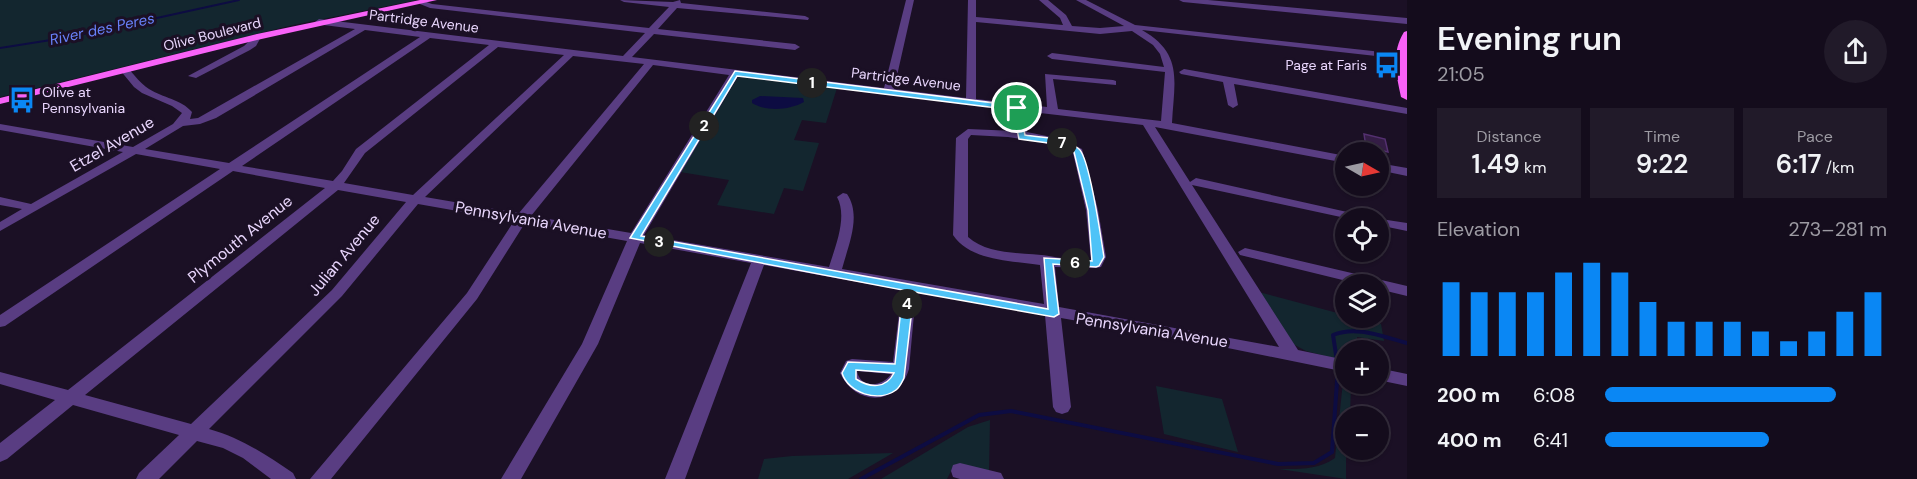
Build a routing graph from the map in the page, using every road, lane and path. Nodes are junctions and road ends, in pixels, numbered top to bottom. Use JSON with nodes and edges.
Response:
{"nodes":[{"id":1,"x":624,"y":0,"type":"edge"},
{"id":2,"x":910,"y":0,"type":"edge"},
{"id":3,"x":972,"y":0,"type":"edge"},
{"id":4,"x":1043,"y":0,"type":"edge"},
{"id":5,"x":1080,"y":0,"type":"edge"},
{"id":6,"x":1183,"y":0,"type":"edge"},
{"id":7,"x":1251,"y":0,"type":"edge"},
{"id":8,"x":428,"y":1,"type":"edge"},
{"id":9,"x":677,"y":3,"type":"edge"},
{"id":10,"x":1258,"y":7,"type":"junction"},
{"id":11,"x":805,"y":18,"type":"dead end"},
{"id":12,"x":972,"y":19,"type":"junction"},
{"id":13,"x":1407,"y":21,"type":"edge"},
{"id":14,"x":319,"y":22,"type":"junction"},
{"id":15,"x":1069,"y":28,"type":"junction"},
{"id":16,"x":1134,"y":28,"type":"junction"},
{"id":17,"x":361,"y":29,"type":"junction"},
{"id":18,"x":652,"y":30,"type":"junction"},
{"id":19,"x":1407,"y":34,"type":"edge"},
{"id":20,"x":426,"y":36,"type":"junction"},
{"id":21,"x":256,"y":37,"type":"junction"},
{"id":22,"x":495,"y":45,"type":"junction"},
{"id":23,"x":795,"y":47,"type":"dead end"},
{"id":24,"x":570,"y":54,"type":"junction"},
{"id":25,"x":1052,"y":56,"type":"dead end"},
{"id":26,"x":1400,"y":57,"type":"junction"},
{"id":27,"x":625,"y":60,"type":"junction"},
{"id":28,"x":650,"y":63,"type":"junction"},
{"id":29,"x":125,"y":70,"type":"junction"},
{"id":30,"x":1169,"y":70,"type":"junction"},
{"id":31,"x":1184,"y":72,"type":"dead end"},
{"id":32,"x":735,"y":74,"type":"junction"},
{"id":33,"x":193,"y":76,"type":"dead end"},
{"id":34,"x":1228,"y":80,"type":"junction"},
{"id":35,"x":1113,"y":83,"type":"dead end"},
{"id":36,"x":888,"y":92,"type":"junction"},
{"id":37,"x":1407,"y":97,"type":"edge"},
{"id":38,"x":0,"y":101,"type":"edge"},
{"id":39,"x":971,"y":102,"type":"junction"},
{"id":40,"x":1233,"y":105,"type":"dead end"},
{"id":41,"x":1017,"y":108,"type":"junction"},
{"id":42,"x":1407,"y":111,"type":"edge"},
{"id":43,"x":1053,"y":112,"type":"junction"},
{"id":44,"x":182,"y":123,"type":"junction"},
{"id":45,"x":1147,"y":123,"type":"junction"},
{"id":46,"x":1166,"y":125,"type":"junction"},
{"id":47,"x":0,"y":127,"type":"edge"},
{"id":48,"x":1022,"y":137,"type":"junction"},
{"id":49,"x":134,"y":150,"type":"junction"},
{"id":50,"x":1335,"y":158,"type":"edge"},
{"id":51,"x":232,"y":168,"type":"junction"},
{"id":52,"x":1389,"y":168,"type":"edge"},
{"id":53,"x":1407,"y":172,"type":"edge"},
{"id":54,"x":1196,"y":182,"type":"dead end"},
{"id":55,"x":334,"y":186,"type":"junction"},
{"id":56,"x":843,"y":197,"type":"dead end"},
{"id":57,"x":415,"y":200,"type":"junction"},
{"id":58,"x":0,"y":201,"type":"edge"},
{"id":59,"x":33,"y":208,"type":"junction"},
{"id":60,"x":1335,"y":212,"type":"edge"},
{"id":61,"x":522,"y":218,"type":"junction"},
{"id":62,"x":1389,"y":223,"type":"edge"},
{"id":63,"x":0,"y":227,"type":"edge"},
{"id":64,"x":1407,"y":227,"type":"edge"},
{"id":65,"x":635,"y":238,"type":"junction"},
{"id":66,"x":1245,"y":252,"type":"dead end"},
{"id":67,"x":759,"y":260,"type":"junction"},
{"id":68,"x":1047,"y":260,"type":"junction"},
{"id":69,"x":834,"y":273,"type":"junction"},
{"id":70,"x":909,"y":288,"type":"junction"},
{"id":71,"x":1407,"y":291,"type":"edge"},
{"id":72,"x":1054,"y":314,"type":"junction"},
{"id":73,"x":0,"y":322,"type":"edge"},
{"id":74,"x":1292,"y":354,"type":"junction"},
{"id":75,"x":1335,"y":364,"type":"edge"},
{"id":76,"x":901,"y":369,"type":"dead end"},
{"id":77,"x":1389,"y":376,"type":"edge"},
{"id":78,"x":0,"y":378,"type":"edge"},
{"id":79,"x":1407,"y":380,"type":"edge"},
{"id":80,"x":71,"y":397,"type":"junction"},
{"id":81,"x":1062,"y":407,"type":"dead end"},
{"id":82,"x":194,"y":431,"type":"junction"},
{"id":83,"x":0,"y":454,"type":"edge"},
{"id":84,"x":960,"y":471,"type":"dead end"},
{"id":85,"x":146,"y":479,"type":"edge"},
{"id":86,"x":286,"y":479,"type":"edge"},
{"id":87,"x":320,"y":479,"type":"edge"},
{"id":88,"x":511,"y":479,"type":"edge"},
{"id":89,"x":675,"y":479,"type":"edge"},
{"id":90,"x":994,"y":479,"type":"edge"}],
"edges":[{"from":1,"to":9,"type":"street"},
{"from":2,"to":36,"type":"street"},
{"from":3,"to":12,"type":"street"},
{"from":4,"to":15,"type":"street"},
{"from":5,"to":16,"type":"street"},
{"from":6,"to":10,"type":"street"},
{"from":7,"to":10,"type":"street"},
{"from":8,"to":14,"type":"main road","name":"Olive Boulevard"},
{"from":8,"to":18,"type":"street"},
{"from":9,"to":11,"type":"street"},
{"from":9,"to":18,"type":"street"},
{"from":10,"to":13,"type":"street"},
{"from":12,"to":15,"type":"street"},
{"from":12,"to":39,"type":"street"},
{"from":14,"to":17,"type":"street","name":"Partridge Avenue"},
{"from":14,"to":21,"type":"main road","name":"Olive Boulevard"},
{"from":15,"to":16,"type":"street"},
{"from":16,"to":26,"type":"street"},
{"from":16,"to":30,"type":"street"},
{"from":17,"to":20,"type":"street","name":"Partridge Avenue"},
{"from":17,"to":44,"type":"street"},
{"from":18,"to":23,"type":"street"},
{"from":18,"to":27,"type":"street"},
{"from":19,"to":26,"type":"main road"},
{"from":20,"to":22,"type":"street","name":"Partridge Avenue"},
{"from":20,"to":51,"type":"street"},
{"from":21,"to":29,"type":"main road","name":"Olive Boulevard"},
{"from":21,"to":33,"type":"street"},
{"from":22,"to":24,"type":"street","name":"Partridge Avenue"},
{"from":22,"to":55,"type":"street","name":"Plymouth Avenue"},
{"from":24,"to":27,"type":"street","name":"Partridge Avenue"},
{"from":24,"to":57,"type":"street","name":"Julian Avenue"},
{"from":25,"to":30,"type":"street"},
{"from":26,"to":37,"type":"main road"},
{"from":27,"to":28,"type":"street","name":"Partridge Avenue"},
{"from":28,"to":32,"type":"street","name":"Partridge Avenue"},
{"from":28,"to":61,"type":"street"},
{"from":29,"to":38,"type":"main road","name":"Olive Boulevard"},
{"from":29,"to":44,"type":"street","name":"Etzel Avenue"},
{"from":30,"to":46,"type":"street"},
{"from":31,"to":34,"type":"street"},
{"from":32,"to":36,"type":"street","name":"Partridge Avenue"},
{"from":32,"to":65,"type":"street"},
{"from":34,"to":40,"type":"street"},
{"from":34,"to":42,"type":"street"},
{"from":35,"to":43,"type":"street"},
{"from":36,"to":39,"type":"street","name":"Partridge Avenue"},
{"from":39,"to":41,"type":"street","name":"Partridge Avenue"},
{"from":41,"to":43,"type":"street","name":"Partridge Avenue"},
{"from":41,"to":48,"type":"street"},
{"from":43,"to":45,"type":"street","name":"Partridge Avenue"},
{"from":44,"to":49,"type":"street","name":"Etzel Avenue"},
{"from":45,"to":46,"type":"street","name":"Partridge Avenue"},
{"from":45,"to":74,"type":"street"},
{"from":46,"to":50,"type":"street","name":"Partridge Avenue"},
{"from":47,"to":49,"type":"street","name":"Pennsylvania Avenue"},
{"from":48,"to":68,"type":"street"},
{"from":48,"to":68,"type":"street"},
{"from":49,"to":51,"type":"street","name":"Pennsylvania Avenue"},
{"from":49,"to":59,"type":"street","name":"Etzel Avenue"},
{"from":51,"to":55,"type":"street","name":"Pennsylvania Avenue"},
{"from":51,"to":73,"type":"street"},
{"from":52,"to":53,"type":"street"},
{"from":54,"to":60,"type":"street"},
{"from":55,"to":57,"type":"street","name":"Pennsylvania Avenue"},
{"from":55,"to":80,"type":"street","name":"Plymouth Avenue"},
{"from":56,"to":69,"type":"street"},
{"from":57,"to":61,"type":"street","name":"Pennsylvania Avenue"},
{"from":57,"to":82,"type":"street","name":"Julian Avenue"},
{"from":58,"to":59,"type":"street"},
{"from":59,"to":63,"type":"street","name":"Etzel Avenue"},
{"from":61,"to":65,"type":"street","name":"Pennsylvania Avenue"},
{"from":61,"to":87,"type":"street"},
{"from":62,"to":64,"type":"street"},
{"from":65,"to":67,"type":"street","name":"Pennsylvania Avenue"},
{"from":65,"to":88,"type":"street"},
{"from":66,"to":71,"type":"street"},
{"from":67,"to":69,"type":"street","name":"Pennsylvania Avenue"},
{"from":67,"to":89,"type":"street"},
{"from":68,"to":72,"type":"street"},
{"from":69,"to":70,"type":"street","name":"Pennsylvania Avenue"},
{"from":70,"to":72,"type":"street","name":"Pennsylvania Avenue"},
{"from":70,"to":76,"type":"street"},
{"from":72,"to":74,"type":"street","name":"Pennsylvania Avenue"},
{"from":72,"to":81,"type":"street"},
{"from":74,"to":75,"type":"street","name":"Pennsylvania Avenue"},
{"from":77,"to":79,"type":"street"},
{"from":78,"to":80,"type":"street"},
{"from":80,"to":82,"type":"street"},
{"from":80,"to":83,"type":"street","name":"Plymouth Avenue"},
{"from":82,"to":85,"type":"street","name":"Julian Avenue"},
{"from":82,"to":86,"type":"street"},
{"from":84,"to":90,"type":"street"}]}
